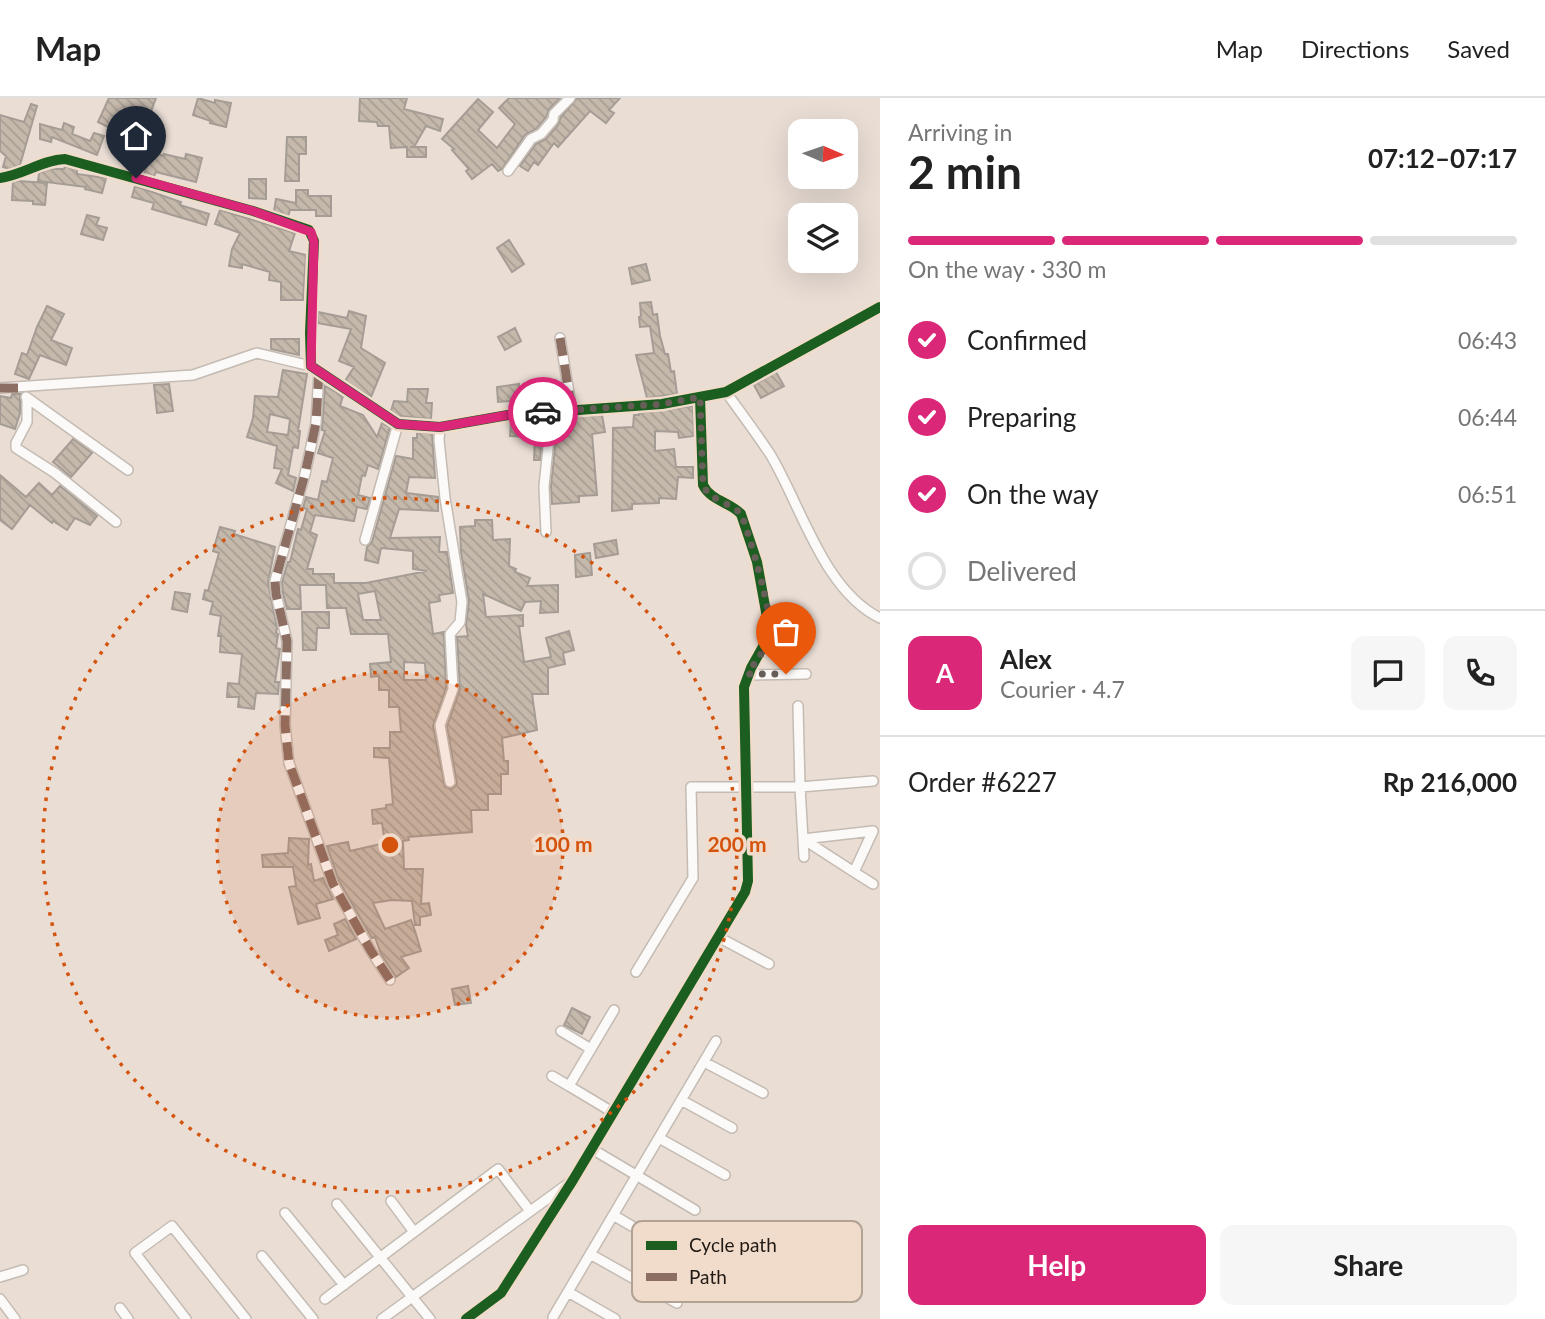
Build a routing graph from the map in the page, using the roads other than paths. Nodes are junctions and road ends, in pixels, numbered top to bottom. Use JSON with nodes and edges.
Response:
{"nodes":[{"id":1,"x":570,"y":98,"type":"edge"},
{"id":2,"x":508,"y":171,"type":"dead end"},
{"id":3,"x":0,"y":178,"type":"edge"},
{"id":4,"x":880,"y":306,"type":"edge"},
{"id":5,"x":560,"y":338,"type":"dead end"},
{"id":6,"x":315,"y":369,"type":"junction"},
{"id":7,"x":0,"y":388,"type":"edge"},
{"id":8,"x":18,"y":388,"type":"junction"},
{"id":9,"x":726,"y":392,"type":"junction"},
{"id":10,"x":700,"y":397,"type":"junction"},
{"id":11,"x":27,"y":398,"type":"junction"},
{"id":12,"x":551,"y":411,"type":"junction"},
{"id":13,"x":572,"y":411,"type":"junction"},
{"id":14,"x":398,"y":424,"type":"junction"},
{"id":15,"x":440,"y":427,"type":"junction"},
{"id":16,"x":128,"y":470,"type":"dead end"},
{"id":17,"x":116,"y":522,"type":"dead end"},
{"id":18,"x":546,"y":532,"type":"dead end"},
{"id":19,"x":365,"y":540,"type":"dead end"},
{"id":20,"x":880,"y":618,"type":"edge"},
{"id":21,"x":748,"y":674,"type":"junction"},
{"id":22,"x":806,"y":674,"type":"dead end"},
{"id":23,"x":798,"y":706,"type":"dead end"},
{"id":24,"x":873,"y":781,"type":"dead end"},
{"id":25,"x":450,"y":782,"type":"dead end"},
{"id":26,"x":746,"y":787,"type":"junction"},
{"id":27,"x":800,"y":787,"type":"junction"},
{"id":28,"x":803,"y":839,"type":"junction"},
{"id":29,"x":804,"y":857,"type":"dead end"},
{"id":30,"x":854,"y":872,"type":"junction"},
{"id":31,"x":873,"y":884,"type":"dead end"},
{"id":32,"x":720,"y":938,"type":"junction"},
{"id":33,"x":769,"y":964,"type":"dead end"},
{"id":34,"x":636,"y":972,"type":"dead end"},
{"id":35,"x":390,"y":980,"type":"dead end"},
{"id":36,"x":614,"y":1010,"type":"dead end"},
{"id":37,"x":561,"y":1031,"type":"dead end"},
{"id":38,"x":716,"y":1041,"type":"dead end"},
{"id":39,"x":591,"y":1049,"type":"junction"},
{"id":40,"x":704,"y":1062,"type":"junction"},
{"id":41,"x":552,"y":1076,"type":"dead end"},
{"id":42,"x":569,"y":1086,"type":"junction"},
{"id":43,"x":763,"y":1093,"type":"dead end"},
{"id":44,"x":681,"y":1100,"type":"junction"},
{"id":45,"x":614,"y":1113,"type":"junction"},
{"id":46,"x":732,"y":1128,"type":"dead end"},
{"id":47,"x":659,"y":1138,"type":"junction"},
{"id":48,"x":592,"y":1149,"type":"junction"},
{"id":49,"x":636,"y":1175,"type":"junction"},
{"id":50,"x":725,"y":1175,"type":"dead end"},
{"id":51,"x":573,"y":1180,"type":"junction"},
{"id":52,"x":391,"y":1201,"type":"dead end"},
{"id":53,"x":337,"y":1204,"type":"dead end"},
{"id":54,"x":695,"y":1210,"type":"dead end"},
{"id":55,"x":530,"y":1211,"type":"junction"},
{"id":56,"x":285,"y":1213,"type":"dead end"},
{"id":57,"x":613,"y":1215,"type":"junction"},
{"id":58,"x":632,"y":1226,"type":"edge"},
{"id":59,"x":414,"y":1232,"type":"junction"},
{"id":60,"x":590,"y":1254,"type":"junction"},
{"id":61,"x":262,"y":1256,"type":"dead end"},
{"id":62,"x":380,"y":1257,"type":"junction"},
{"id":63,"x":23,"y":1270,"type":"dead end"},
{"id":64,"x":0,"y":1277,"type":"edge"},
{"id":65,"x":632,"y":1278,"type":"edge"},
{"id":66,"x":344,"y":1285,"type":"junction"},
{"id":67,"x":568,"y":1292,"type":"junction"},
{"id":68,"x":412,"y":1297,"type":"junction"},
{"id":69,"x":0,"y":1299,"type":"edge"},
{"id":70,"x":326,"y":1299,"type":"dead end"},
{"id":71,"x":120,"y":1308,"type":"dead end"},
{"id":72,"x":480,"y":1315,"type":"edge"},
{"id":73,"x":553,"y":1317,"type":"dead end"},
{"id":74,"x":15,"y":1319,"type":"edge"},
{"id":75,"x":128,"y":1319,"type":"edge"},
{"id":76,"x":186,"y":1319,"type":"edge"},
{"id":77,"x":246,"y":1319,"type":"edge"},
{"id":78,"x":313,"y":1319,"type":"edge"},
{"id":79,"x":382,"y":1319,"type":"edge"},
{"id":80,"x":430,"y":1319,"type":"edge"},
{"id":81,"x":466,"y":1319,"type":"edge"},
{"id":82,"x":615,"y":1319,"type":"edge"}],
"edges":[{"from":1,"to":2,"type":"street"},
{"from":3,"to":6,"type":"street"},
{"from":4,"to":9,"type":"street"},
{"from":5,"to":13,"type":"street"},
{"from":6,"to":8,"type":"street"},
{"from":6,"to":14,"type":"street"},
{"from":6,"to":35,"type":"street"},
{"from":7,"to":8,"type":"street"},
{"from":8,"to":11,"type":"street"},
{"from":9,"to":10,"type":"street"},
{"from":9,"to":20,"type":"street"},
{"from":10,"to":13,"type":"street"},
{"from":10,"to":21,"type":"street"},
{"from":11,"to":16,"type":"street"},
{"from":11,"to":17,"type":"street"},
{"from":12,"to":13,"type":"street"},
{"from":12,"to":15,"type":"street"},
{"from":12,"to":18,"type":"street"},
{"from":14,"to":15,"type":"street"},
{"from":14,"to":19,"type":"street"},
{"from":15,"to":25,"type":"street"},
{"from":21,"to":22,"type":"street"},
{"from":21,"to":26,"type":"street"},
{"from":23,"to":27,"type":"street"},
{"from":24,"to":27,"type":"street"},
{"from":26,"to":27,"type":"street"},
{"from":26,"to":32,"type":"street"},
{"from":26,"to":34,"type":"street"},
{"from":27,"to":28,"type":"street"},
{"from":28,"to":29,"type":"street"},
{"from":28,"to":30,"type":"street"},
{"from":28,"to":30,"type":"street"},
{"from":30,"to":31,"type":"street"},
{"from":32,"to":33,"type":"street"},
{"from":32,"to":45,"type":"street"},
{"from":36,"to":39,"type":"street"},
{"from":37,"to":39,"type":"street"},
{"from":38,"to":40,"type":"street"},
{"from":39,"to":42,"type":"street"},
{"from":40,"to":43,"type":"street"},
{"from":40,"to":44,"type":"street"},
{"from":41,"to":42,"type":"street"},
{"from":42,"to":45,"type":"street"},
{"from":44,"to":46,"type":"street"},
{"from":44,"to":47,"type":"street"},
{"from":45,"to":48,"type":"street"},
{"from":47,"to":49,"type":"street"},
{"from":47,"to":50,"type":"street"},
{"from":48,"to":49,"type":"street"},
{"from":48,"to":51,"type":"street"},
{"from":49,"to":54,"type":"street"},
{"from":49,"to":57,"type":"street"},
{"from":51,"to":55,"type":"street"},
{"from":51,"to":72,"type":"street"},
{"from":52,"to":59,"type":"street"},
{"from":53,"to":62,"type":"street"},
{"from":55,"to":59,"type":"street"},
{"from":55,"to":68,"type":"street"},
{"from":56,"to":66,"type":"street"},
{"from":57,"to":58,"type":"street"},
{"from":57,"to":60,"type":"street"},
{"from":59,"to":62,"type":"street"},
{"from":60,"to":65,"type":"street"},
{"from":60,"to":67,"type":"street"},
{"from":61,"to":78,"type":"street"},
{"from":62,"to":66,"type":"street"},
{"from":62,"to":68,"type":"street"},
{"from":63,"to":64,"type":"street"},
{"from":66,"to":70,"type":"street"},
{"from":67,"to":73,"type":"street"},
{"from":67,"to":82,"type":"street"},
{"from":68,"to":79,"type":"street"},
{"from":68,"to":80,"type":"street"},
{"from":69,"to":74,"type":"street"},
{"from":71,"to":75,"type":"street"},
{"from":72,"to":81,"type":"street"},
{"from":76,"to":77,"type":"street"}]}
